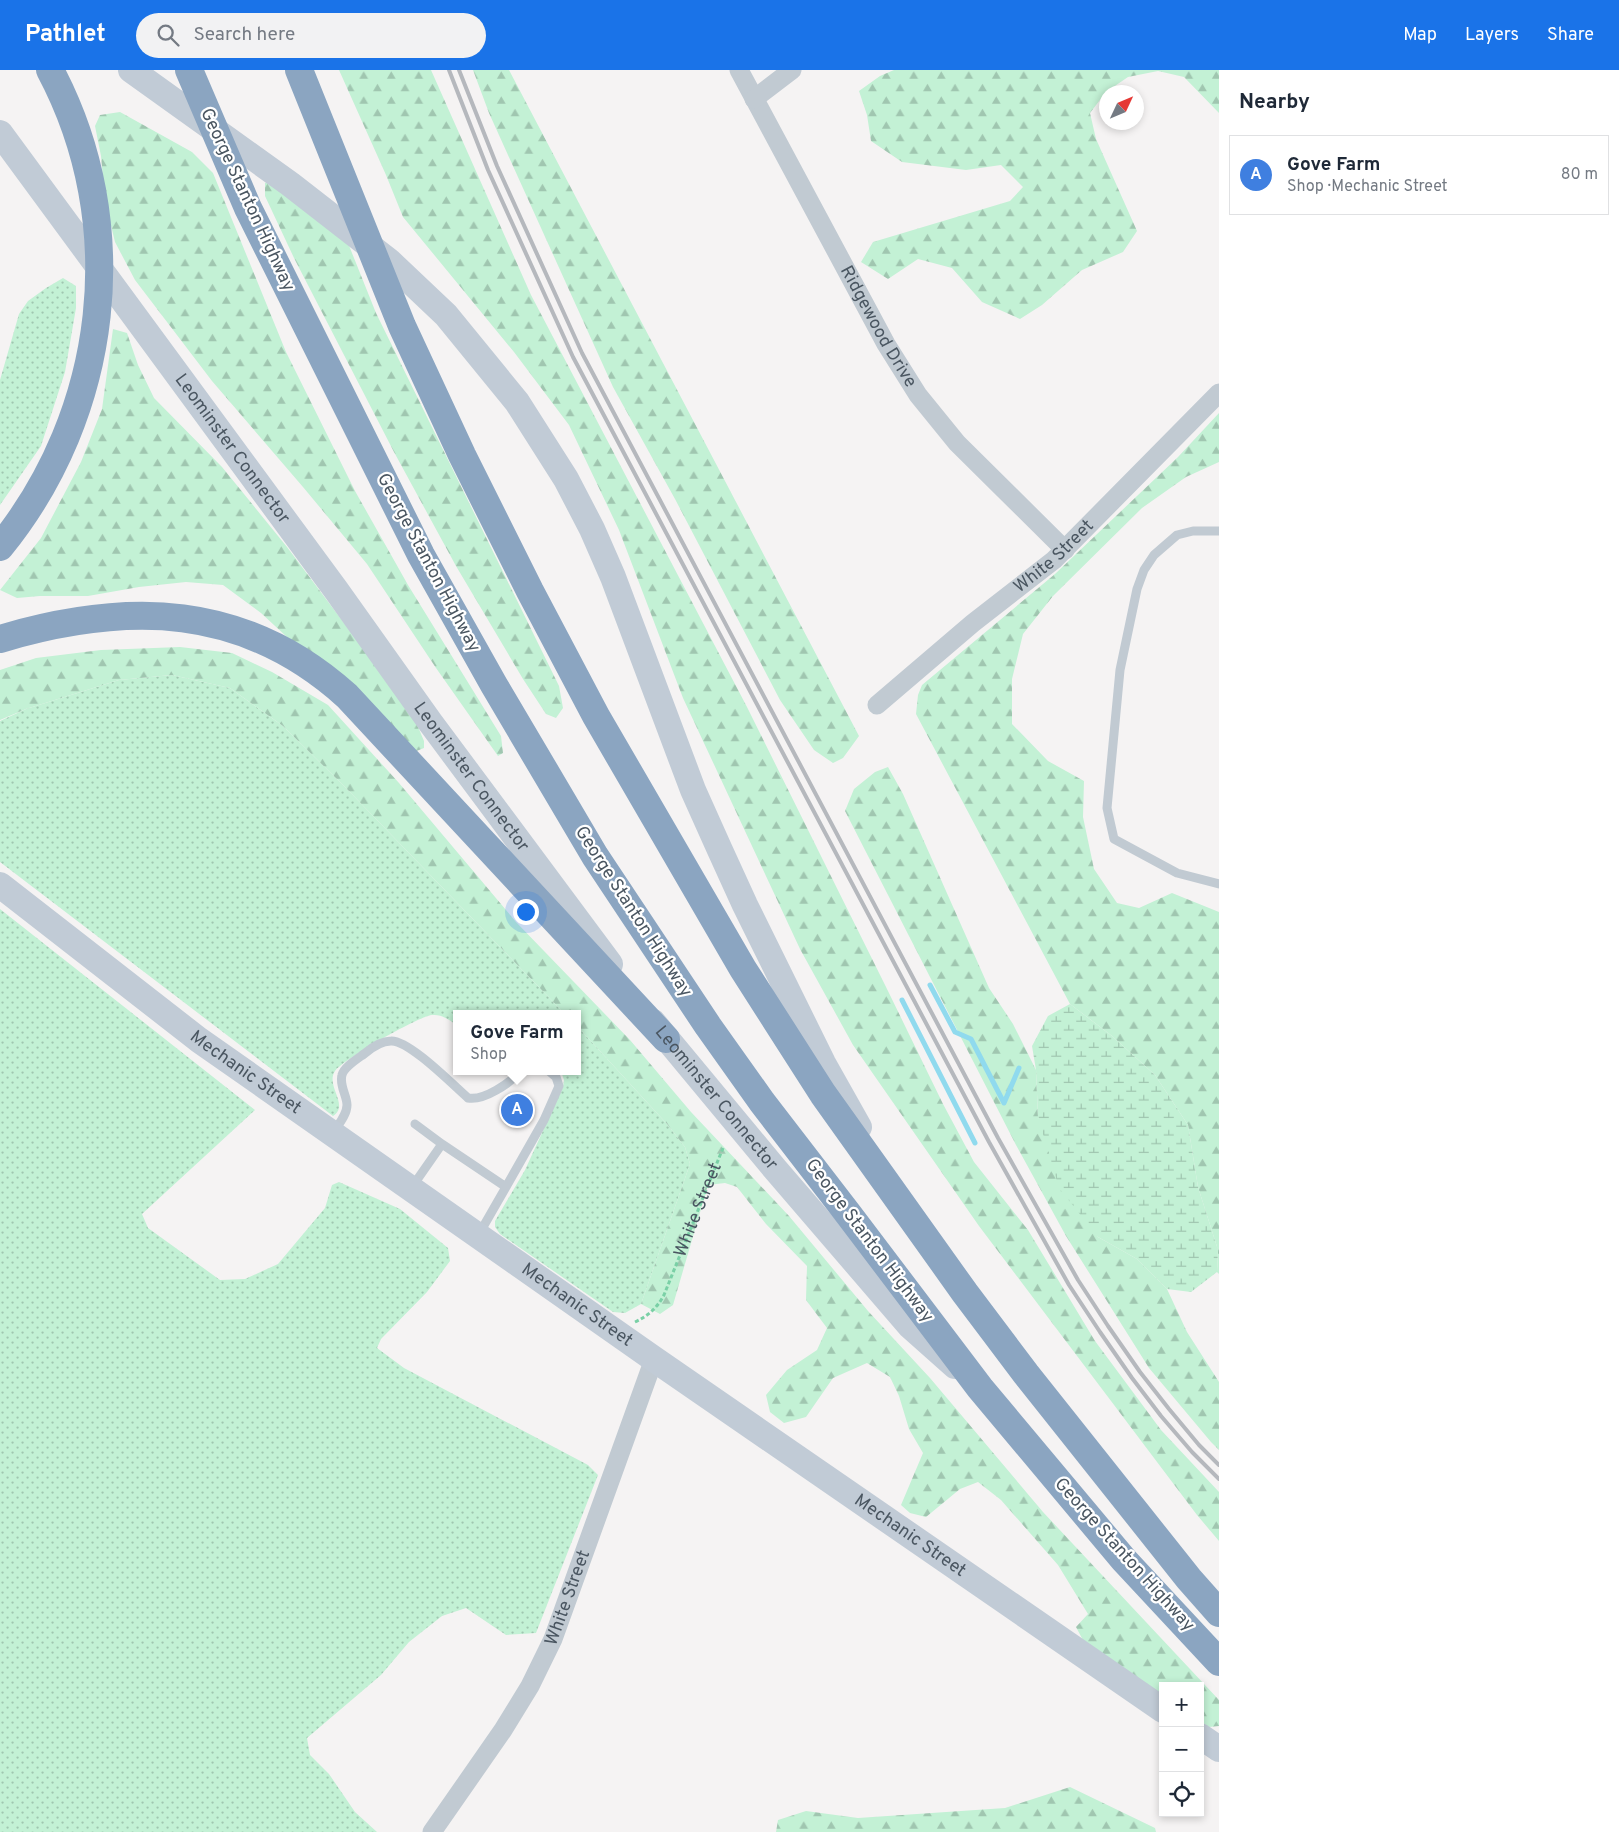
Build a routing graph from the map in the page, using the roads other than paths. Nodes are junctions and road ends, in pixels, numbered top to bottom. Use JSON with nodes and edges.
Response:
{"nodes":[{"id":1,"x":50,"y":70,"type":"edge"},
{"id":2,"x":131,"y":70,"type":"edge"},
{"id":3,"x":189,"y":70,"type":"edge"},
{"id":4,"x":299,"y":70,"type":"edge"},
{"id":5,"x":739,"y":70,"type":"edge"},
{"id":6,"x":792,"y":70,"type":"edge"},
{"id":7,"x":754,"y":98,"type":"junction"},
{"id":8,"x":0,"y":133,"type":"edge"},
{"id":9,"x":369,"y":244,"type":"junction"},
{"id":10,"x":1219,"y":393,"type":"edge"},
{"id":11,"x":1219,"y":531,"type":"edge"},
{"id":12,"x":0,"y":547,"type":"edge"},
{"id":13,"x":1065,"y":550,"type":"junction"},
{"id":14,"x":0,"y":639,"type":"edge"},
{"id":15,"x":877,"y":705,"type":"dead end"},
{"id":16,"x":1219,"y":884,"type":"edge"},
{"id":17,"x":0,"y":885,"type":"edge"},
{"id":18,"x":666,"y":1039,"type":"junction"},
{"id":19,"x":517,"y":1075,"type":"edge"},
{"id":20,"x":554,"y":1075,"type":"edge"},
{"id":21,"x":415,"y":1124,"type":"dead end"},
{"id":22,"x":332,"y":1134,"type":"junction"},
{"id":23,"x":442,"y":1144,"type":"junction"},
{"id":24,"x":506,"y":1187,"type":"junction"},
{"id":25,"x":411,"y":1189,"type":"junction"},
{"id":26,"x":911,"y":1220,"type":"junction"},
{"id":27,"x":478,"y":1236,"type":"junction"},
{"id":28,"x":654,"y":1359,"type":"junction"},
{"id":29,"x":980,"y":1388,"type":"junction"},
{"id":30,"x":1219,"y":1612,"type":"edge"},
{"id":31,"x":1219,"y":1662,"type":"edge"},
{"id":32,"x":1159,"y":1707,"type":"edge"},
{"id":33,"x":1204,"y":1739,"type":"edge"},
{"id":34,"x":1219,"y":1749,"type":"edge"},
{"id":35,"x":437,"y":1824,"type":"edge"}],
"edges":[{"from":1,"to":12,"type":"highway"},
{"from":2,"to":9,"type":"main road"},
{"from":3,"to":29,"type":"highway","name":"George Stanton Highway"},
{"from":4,"to":9,"type":"highway","name":"George Stanton Highway"},
{"from":5,"to":7,"type":"street","name":"Ridgewood Drive"},
{"from":6,"to":7,"type":"street"},
{"from":7,"to":13,"type":"street","name":"Ridgewood Drive"},
{"from":8,"to":18,"type":"main road","name":"Leominster Connector"},
{"from":9,"to":26,"type":"highway","name":"George Stanton Highway"},
{"from":9,"to":26,"type":"main road"},
{"from":10,"to":13,"type":"street","name":"White Street"},
{"from":11,"to":16,"type":"lane"},
{"from":13,"to":15,"type":"street","name":"White Street"},
{"from":14,"to":18,"type":"highway"},
{"from":17,"to":22,"type":"main road","name":"Mechanic Street"},
{"from":18,"to":29,"type":"main road","name":"Leominster Connector"},
{"from":19,"to":22,"type":"lane"},
{"from":20,"to":24,"type":"lane"},
{"from":21,"to":23,"type":"lane"},
{"from":22,"to":25,"type":"main road","name":"Mechanic Street"},
{"from":23,"to":24,"type":"lane"},
{"from":23,"to":25,"type":"lane"},
{"from":24,"to":27,"type":"lane"},
{"from":25,"to":27,"type":"main road","name":"Mechanic Street"},
{"from":26,"to":30,"type":"highway","name":"George Stanton Highway"},
{"from":27,"to":28,"type":"main road","name":"Mechanic Street"},
{"from":28,"to":32,"type":"main road","name":"Mechanic Street"},
{"from":28,"to":35,"type":"street","name":"White Street"},
{"from":29,"to":31,"type":"highway","name":"George Stanton Highway"},
{"from":33,"to":34,"type":"main road"}]}
